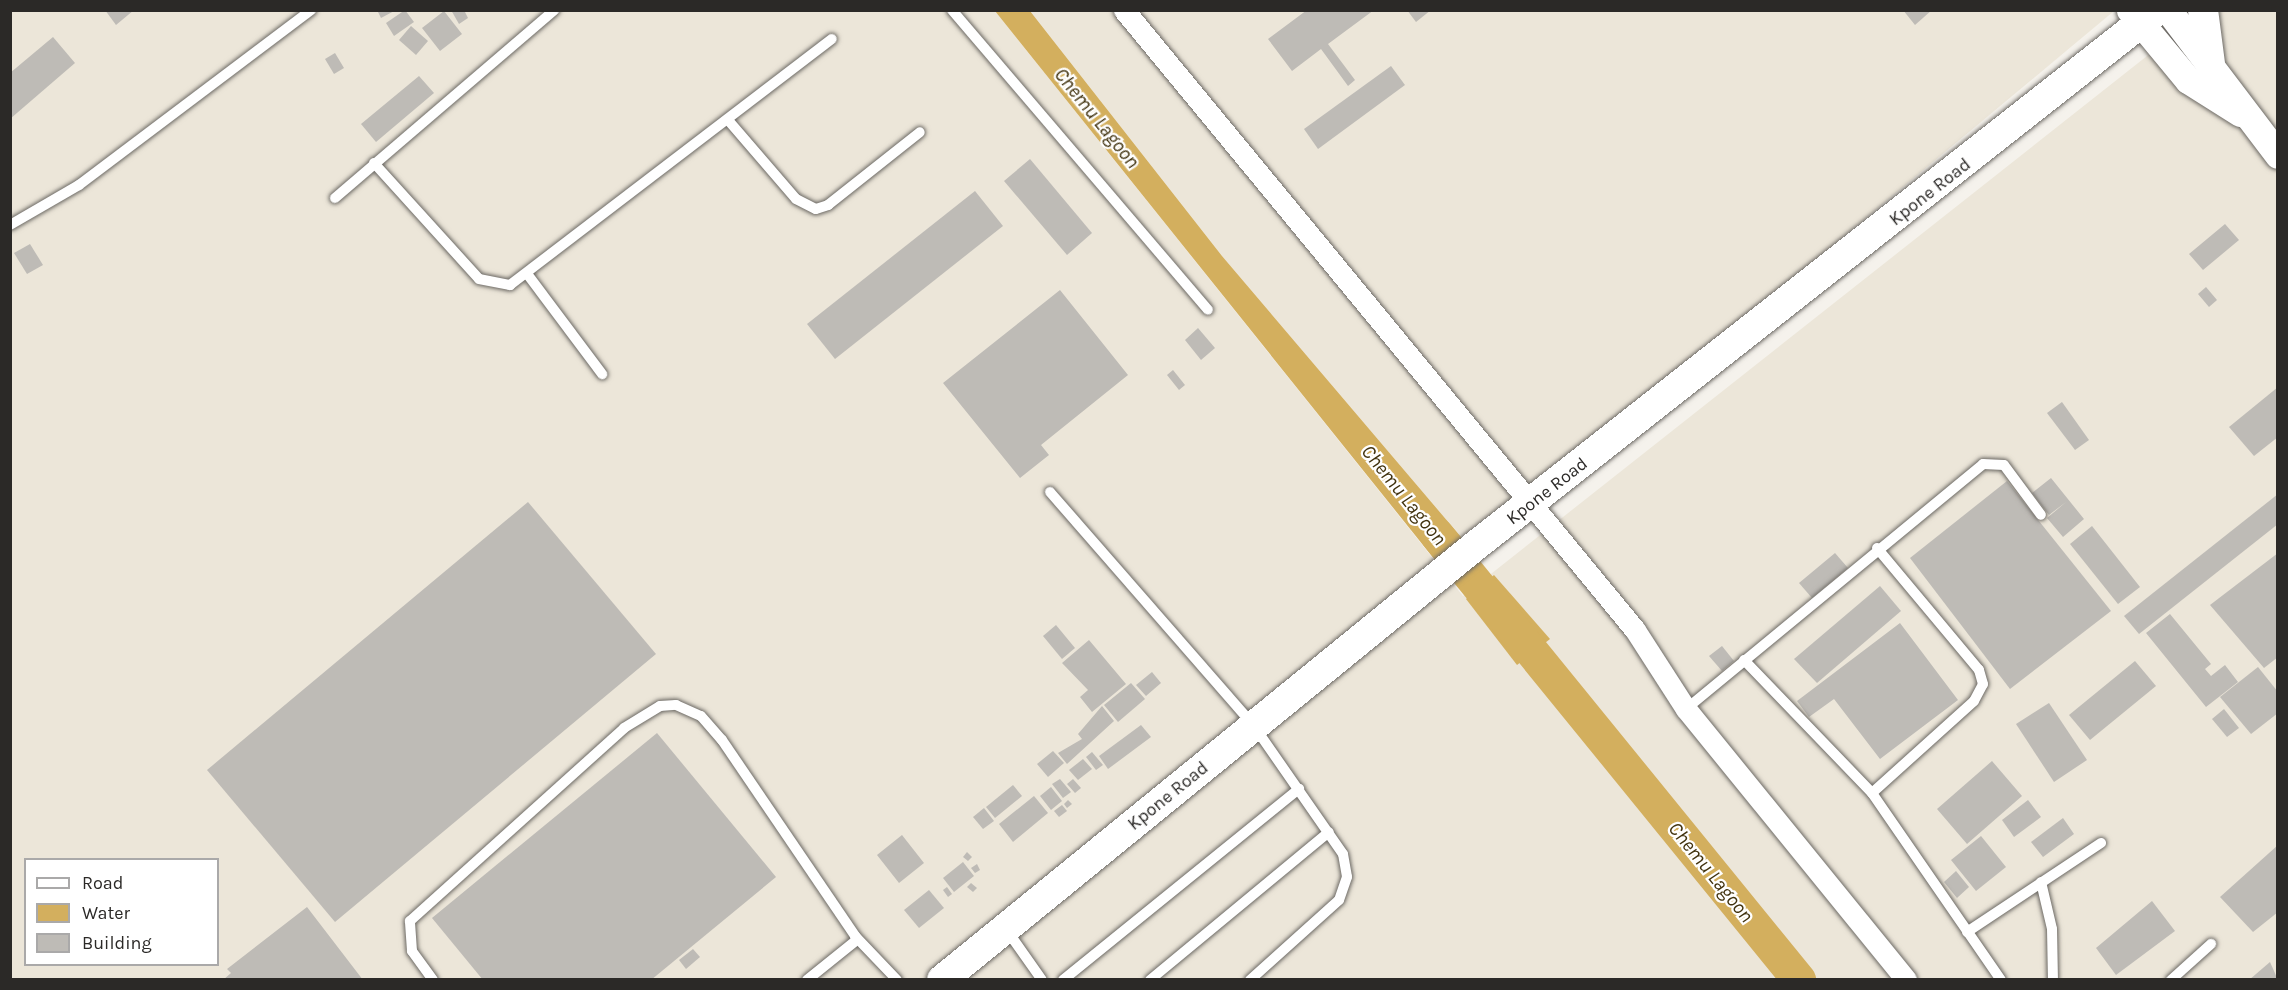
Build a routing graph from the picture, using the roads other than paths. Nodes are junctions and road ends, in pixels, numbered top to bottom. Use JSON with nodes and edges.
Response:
{"nodes":[{"id":1,"x":311,"y":10,"type":"edge"},
{"id":2,"x":554,"y":10,"type":"edge"},
{"id":3,"x":952,"y":10,"type":"edge"},
{"id":4,"x":1124,"y":10,"type":"edge"},
{"id":5,"x":2168,"y":10,"type":"edge"},
{"id":6,"x":2203,"y":10,"type":"edge"},
{"id":7,"x":2142,"y":16,"type":"edge"},
{"id":8,"x":832,"y":39,"type":"dead end"},
{"id":9,"x":2210,"y":64,"type":"junction"},
{"id":10,"x":2249,"y":118,"type":"junction"},
{"id":11,"x":728,"y":120,"type":"junction"},
{"id":12,"x":920,"y":132,"type":"dead end"},
{"id":13,"x":2277,"y":154,"type":"edge"},
{"id":14,"x":374,"y":164,"type":"junction"},
{"id":15,"x":334,"y":198,"type":"dead end"},
{"id":16,"x":10,"y":225,"type":"edge"},
{"id":17,"x":528,"y":275,"type":"junction"},
{"id":18,"x":1208,"y":310,"type":"dead end"},
{"id":19,"x":602,"y":374,"type":"dead end"},
{"id":20,"x":1050,"y":492,"type":"dead end"},
{"id":21,"x":1531,"y":505,"type":"junction"},
{"id":22,"x":2041,"y":515,"type":"dead end"},
{"id":23,"x":1876,"y":549,"type":"junction"},
{"id":24,"x":1744,"y":660,"type":"junction"},
{"id":25,"x":1686,"y":709,"type":"junction"},
{"id":26,"x":1254,"y":726,"type":"junction"},
{"id":27,"x":1299,"y":789,"type":"junction"},
{"id":28,"x":1872,"y":793,"type":"junction"},
{"id":29,"x":1329,"y":832,"type":"junction"},
{"id":30,"x":2101,"y":843,"type":"dead end"},
{"id":31,"x":2041,"y":882,"type":"junction"},
{"id":32,"x":1006,"y":928,"type":"junction"},
{"id":33,"x":1967,"y":932,"type":"junction"},
{"id":34,"x":858,"y":939,"type":"junction"},
{"id":35,"x":2211,"y":944,"type":"dead end"},
{"id":36,"x":434,"y":980,"type":"edge"},
{"id":37,"x":807,"y":980,"type":"edge"},
{"id":38,"x":897,"y":980,"type":"edge"},
{"id":39,"x":942,"y":980,"type":"edge"},
{"id":40,"x":1042,"y":980,"type":"edge"},
{"id":41,"x":1063,"y":980,"type":"edge"},
{"id":42,"x":1150,"y":980,"type":"edge"},
{"id":43,"x":1250,"y":980,"type":"edge"},
{"id":44,"x":1906,"y":980,"type":"edge"},
{"id":45,"x":2001,"y":980,"type":"edge"},
{"id":46,"x":2053,"y":980,"type":"edge"},
{"id":47,"x":2170,"y":980,"type":"edge"}],
"edges":[{"from":1,"to":16,"type":"lane"},
{"from":2,"to":14,"type":"lane"},
{"from":3,"to":18,"type":"lane"},
{"from":4,"to":21,"type":"street"},
{"from":5,"to":9,"type":"street"},
{"from":6,"to":9,"type":"main road"},
{"from":7,"to":10,"type":"street"},
{"from":7,"to":21,"type":"main road","name":"Kpone Road"},
{"from":8,"to":11,"type":"lane"},
{"from":9,"to":10,"type":"street"},
{"from":10,"to":13,"type":"street"},
{"from":11,"to":12,"type":"lane"},
{"from":11,"to":17,"type":"lane"},
{"from":14,"to":15,"type":"lane"},
{"from":14,"to":17,"type":"lane"},
{"from":17,"to":19,"type":"lane"},
{"from":20,"to":26,"type":"lane"},
{"from":21,"to":25,"type":"street"},
{"from":21,"to":26,"type":"main road","name":"Kpone Road"},
{"from":22,"to":23,"type":"lane"},
{"from":23,"to":24,"type":"lane"},
{"from":23,"to":28,"type":"lane"},
{"from":24,"to":25,"type":"lane"},
{"from":24,"to":28,"type":"lane"},
{"from":25,"to":44,"type":"street"},
{"from":26,"to":27,"type":"lane"},
{"from":26,"to":32,"type":"main road","name":"Kpone Road"},
{"from":27,"to":29,"type":"lane"},
{"from":27,"to":41,"type":"lane"},
{"from":28,"to":33,"type":"lane"},
{"from":29,"to":42,"type":"lane"},
{"from":29,"to":43,"type":"lane"},
{"from":30,"to":31,"type":"lane"},
{"from":31,"to":33,"type":"lane"},
{"from":31,"to":46,"type":"lane"},
{"from":32,"to":39,"type":"main road","name":"Kpone Road"},
{"from":32,"to":40,"type":"lane"},
{"from":33,"to":45,"type":"lane"},
{"from":34,"to":36,"type":"lane"},
{"from":34,"to":37,"type":"lane"},
{"from":34,"to":38,"type":"lane"},
{"from":35,"to":47,"type":"lane"}]}
